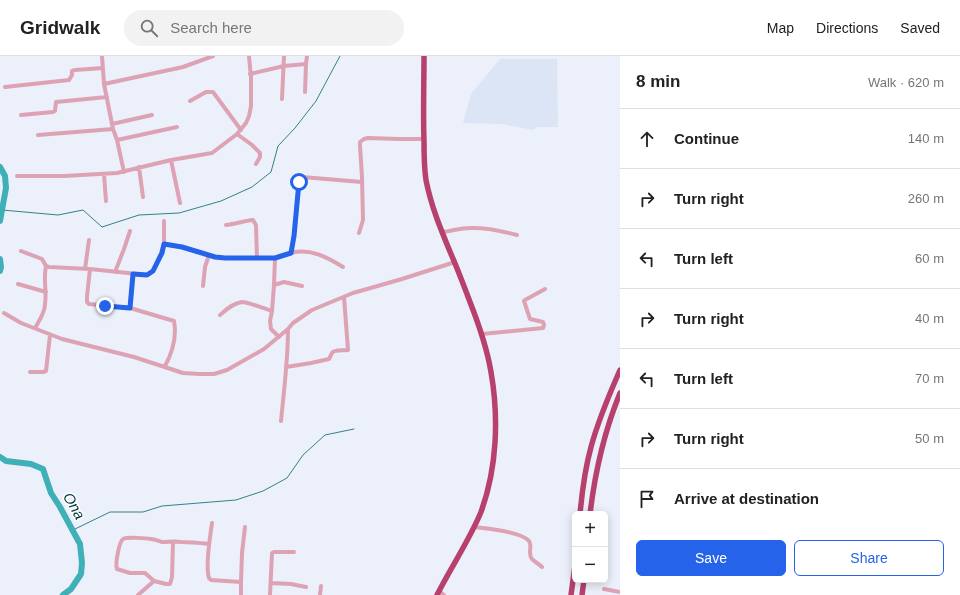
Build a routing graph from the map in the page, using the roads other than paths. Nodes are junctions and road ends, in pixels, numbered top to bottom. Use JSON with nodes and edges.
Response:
{"nodes":[{"id":1,"x":102,"y":56,"type":"edge"},
{"id":2,"x":213,"y":56,"type":"edge"},
{"id":3,"x":249,"y":56,"type":"edge"},
{"id":4,"x":284,"y":56,"type":"edge"},
{"id":5,"x":307,"y":56,"type":"edge"},
{"id":6,"x":424,"y":56,"type":"edge"},
{"id":7,"x":306,"y":64,"type":"junction"},
{"id":8,"x":284,"y":66,"type":"junction"},
{"id":9,"x":103,"y":68,"type":"junction"},
{"id":10,"x":250,"y":74,"type":"junction"},
{"id":11,"x":104,"y":84,"type":"junction"},
{"id":12,"x":5,"y":87,"type":"dead end"},
{"id":13,"x":305,"y":92,"type":"dead end"},
{"id":14,"x":107,"y":97,"type":"junction"},
{"id":15,"x":282,"y":99,"type":"dead end"},
{"id":16,"x":190,"y":101,"type":"dead end"},
{"id":17,"x":21,"y":115,"type":"dead end"},
{"id":18,"x":152,"y":115,"type":"dead end"},
{"id":19,"x":112,"y":124,"type":"junction"},
{"id":20,"x":177,"y":127,"type":"dead end"},
{"id":21,"x":113,"y":129,"type":"junction"},
{"id":22,"x":241,"y":130,"type":"junction"},
{"id":23,"x":237,"y":134,"type":"junction"},
{"id":24,"x":38,"y":135,"type":"dead end"},
{"id":25,"x":424,"y":139,"type":"junction"},
{"id":26,"x":117,"y":140,"type":"junction"},
{"id":27,"x":171,"y":160,"type":"junction"},
{"id":28,"x":256,"y":164,"type":"dead end"},
{"id":29,"x":139,"y":167,"type":"junction"},
{"id":30,"x":124,"y":172,"type":"junction"},
{"id":31,"x":104,"y":174,"type":"junction"},
{"id":32,"x":17,"y":176,"type":"dead end"},
{"id":33,"x":362,"y":182,"type":"junction"},
{"id":34,"x":143,"y":197,"type":"dead end"},
{"id":35,"x":106,"y":201,"type":"dead end"},
{"id":36,"x":180,"y":203,"type":"dead end"},
{"id":37,"x":164,"y":220,"type":"dead end"},
{"id":38,"x":226,"y":225,"type":"dead end"},
{"id":39,"x":130,"y":230,"type":"dead end"},
{"id":40,"x":442,"y":232,"type":"junction"},
{"id":41,"x":359,"y":233,"type":"dead end"},
{"id":42,"x":517,"y":235,"type":"dead end"},
{"id":43,"x":89,"y":240,"type":"dead end"},
{"id":44,"x":164,"y":244,"type":"junction"},
{"id":45,"x":21,"y":251,"type":"dead end"},
{"id":46,"x":291,"y":253,"type":"junction"},
{"id":47,"x":209,"y":255,"type":"junction"},
{"id":48,"x":257,"y":258,"type":"junction"},
{"id":49,"x":275,"y":258,"type":"junction"},
{"id":50,"x":455,"y":262,"type":"junction"},
{"id":51,"x":46,"y":266,"type":"junction"},
{"id":52,"x":342,"y":266,"type":"dead end"},
{"id":53,"x":88,"y":269,"type":"junction"},
{"id":54,"x":115,"y":272,"type":"junction"},
{"id":55,"x":133,"y":274,"type":"junction"},
{"id":56,"x":18,"y":284,"type":"dead end"},
{"id":57,"x":274,"y":285,"type":"junction"},
{"id":58,"x":203,"y":286,"type":"dead end"},
{"id":59,"x":302,"y":286,"type":"dead end"},
{"id":60,"x":545,"y":289,"type":"dead end"},
{"id":61,"x":46,"y":292,"type":"junction"},
{"id":62,"x":344,"y":297,"type":"junction"},
{"id":63,"x":130,"y":308,"type":"junction"},
{"id":64,"x":272,"y":311,"type":"junction"},
{"id":65,"x":4,"y":313,"type":"dead end"},
{"id":66,"x":220,"y":315,"type":"dead end"},
{"id":67,"x":35,"y":328,"type":"junction"},
{"id":68,"x":288,"y":329,"type":"junction"},
{"id":69,"x":482,"y":334,"type":"junction"},
{"id":70,"x":50,"y":335,"type":"junction"},
{"id":71,"x":279,"y":337,"type":"junction"},
{"id":72,"x":165,"y":366,"type":"junction"},
{"id":73,"x":286,"y":367,"type":"junction"},
{"id":74,"x":620,"y":370,"type":"edge"},
{"id":75,"x":30,"y":372,"type":"dead end"},
{"id":76,"x":620,"y":392,"type":"edge"},
{"id":77,"x":281,"y":420,"type":"dead end"},
{"id":78,"x":580,"y":511,"type":"edge"},
{"id":79,"x":590,"y":511,"type":"edge"},
{"id":80,"x":212,"y":523,"type":"dead end"},
{"id":81,"x":474,"y":527,"type":"junction"},
{"id":82,"x":244,"y":528,"type":"dead end"},
{"id":83,"x":173,"y":542,"type":"junction"},
{"id":84,"x":209,"y":544,"type":"junction"},
{"id":85,"x":294,"y":552,"type":"dead end"},
{"id":86,"x":542,"y":566,"type":"dead end"},
{"id":87,"x":154,"y":580,"type":"junction"},
{"id":88,"x":241,"y":582,"type":"junction"},
{"id":89,"x":271,"y":583,"type":"junction"},
{"id":90,"x":573,"y":583,"type":"edge"},
{"id":91,"x":584,"y":583,"type":"edge"},
{"id":92,"x":321,"y":586,"type":"dead end"},
{"id":93,"x":306,"y":587,"type":"dead end"},
{"id":94,"x":604,"y":589,"type":"dead end"},
{"id":95,"x":620,"y":592,"type":"edge"},
{"id":96,"x":438,"y":593,"type":"edge"},
{"id":97,"x":138,"y":595,"type":"edge"},
{"id":98,"x":241,"y":595,"type":"edge"},
{"id":99,"x":270,"y":595,"type":"edge"},
{"id":100,"x":320,"y":595,"type":"edge"},
{"id":101,"x":444,"y":595,"type":"edge"},
{"id":102,"x":571,"y":595,"type":"edge"},
{"id":103,"x":582,"y":595,"type":"edge"}],
"edges":[{"from":1,"to":9,"type":"street"},
{"from":2,"to":11,"type":"street"},
{"from":3,"to":10,"type":"street"},
{"from":4,"to":8,"type":"street"},
{"from":5,"to":7,"type":"street"},
{"from":6,"to":25,"type":"highway"},
{"from":7,"to":8,"type":"street"},
{"from":7,"to":13,"type":"street"},
{"from":8,"to":10,"type":"street"},
{"from":8,"to":15,"type":"street"},
{"from":9,"to":11,"type":"street"},
{"from":9,"to":12,"type":"street"},
{"from":10,"to":22,"type":"street"},
{"from":11,"to":14,"type":"street"},
{"from":14,"to":17,"type":"street"},
{"from":14,"to":19,"type":"street"},
{"from":16,"to":22,"type":"street"},
{"from":18,"to":19,"type":"street"},
{"from":19,"to":21,"type":"street"},
{"from":20,"to":26,"type":"street"},
{"from":21,"to":24,"type":"street"},
{"from":21,"to":26,"type":"street"},
{"from":22,"to":23,"type":"street"},
{"from":23,"to":27,"type":"street"},
{"from":23,"to":28,"type":"street"},
{"from":25,"to":33,"type":"street"},
{"from":25,"to":40,"type":"highway"},
{"from":26,"to":30,"type":"street"},
{"from":27,"to":29,"type":"street"},
{"from":27,"to":36,"type":"street"},
{"from":29,"to":30,"type":"street"},
{"from":29,"to":34,"type":"street"},
{"from":30,"to":31,"type":"street"},
{"from":31,"to":32,"type":"street"},
{"from":31,"to":35,"type":"street"},
{"from":33,"to":41,"type":"street"},
{"from":33,"to":46,"type":"street"},
{"from":37,"to":44,"type":"street"},
{"from":38,"to":48,"type":"street"},
{"from":39,"to":54,"type":"street"},
{"from":40,"to":42,"type":"street"},
{"from":40,"to":50,"type":"highway"},
{"from":43,"to":53,"type":"street"},
{"from":44,"to":47,"type":"street"},
{"from":44,"to":55,"type":"street"},
{"from":45,"to":51,"type":"street"},
{"from":46,"to":49,"type":"street"},
{"from":46,"to":52,"type":"street"},
{"from":47,"to":48,"type":"street"},
{"from":47,"to":58,"type":"street"},
{"from":48,"to":49,"type":"street"},
{"from":49,"to":57,"type":"street"},
{"from":50,"to":62,"type":"street"},
{"from":50,"to":69,"type":"highway"},
{"from":51,"to":53,"type":"street"},
{"from":51,"to":61,"type":"street"},
{"from":53,"to":54,"type":"street"},
{"from":53,"to":63,"type":"street"},
{"from":54,"to":55,"type":"street"},
{"from":55,"to":63,"type":"street"},
{"from":56,"to":61,"type":"street"},
{"from":57,"to":59,"type":"street"},
{"from":57,"to":64,"type":"street"},
{"from":60,"to":69,"type":"street"},
{"from":61,"to":67,"type":"street"},
{"from":62,"to":68,"type":"street"},
{"from":62,"to":73,"type":"street"},
{"from":63,"to":72,"type":"street"},
{"from":64,"to":66,"type":"street"},
{"from":64,"to":71,"type":"street"},
{"from":65,"to":67,"type":"street"},
{"from":67,"to":70,"type":"street"},
{"from":68,"to":71,"type":"street"},
{"from":68,"to":73,"type":"street"},
{"from":69,"to":81,"type":"highway"},
{"from":70,"to":72,"type":"street"},
{"from":70,"to":75,"type":"street"},
{"from":71,"to":72,"type":"street"},
{"from":73,"to":77,"type":"street"},
{"from":74,"to":78,"type":"highway"},
{"from":76,"to":79,"type":"highway"},
{"from":80,"to":84,"type":"street"},
{"from":81,"to":86,"type":"street"},
{"from":81,"to":96,"type":"highway"},
{"from":82,"to":88,"type":"street"},
{"from":83,"to":84,"type":"street"},
{"from":83,"to":87,"type":"street"},
{"from":83,"to":87,"type":"street"},
{"from":84,"to":88,"type":"street"},
{"from":85,"to":89,"type":"street"},
{"from":87,"to":97,"type":"street"},
{"from":88,"to":98,"type":"street"},
{"from":89,"to":93,"type":"street"},
{"from":89,"to":99,"type":"street"},
{"from":90,"to":102,"type":"highway"},
{"from":91,"to":103,"type":"highway"},
{"from":92,"to":100,"type":"street"},
{"from":94,"to":95,"type":"street"},
{"from":96,"to":101,"type":"street"}]}
